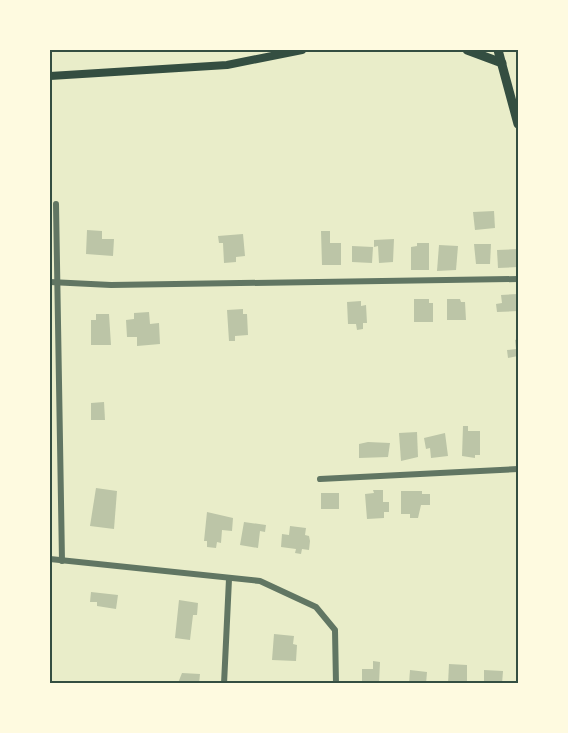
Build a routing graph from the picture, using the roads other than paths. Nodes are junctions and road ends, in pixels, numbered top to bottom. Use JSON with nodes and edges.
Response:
{"nodes":[{"id":1,"x":302,"y":50,"type":"edge"},
{"id":2,"x":468,"y":50,"type":"edge"},
{"id":3,"x":498,"y":50,"type":"edge"},
{"id":4,"x":502,"y":63,"type":"junction"},
{"id":5,"x":50,"y":76,"type":"edge"},
{"id":6,"x":519,"y":124,"type":"edge"},
{"id":7,"x":56,"y":204,"type":"dead end"},
{"id":8,"x":519,"y":279,"type":"edge"},
{"id":9,"x":50,"y":282,"type":"edge"},
{"id":10,"x":58,"y":282,"type":"junction"},
{"id":11,"x":519,"y":469,"type":"edge"},
{"id":12,"x":320,"y":479,"type":"dead end"},
{"id":13,"x":50,"y":560,"type":"edge"},
{"id":14,"x":62,"y":561,"type":"junction"},
{"id":15,"x":230,"y":579,"type":"junction"},
{"id":16,"x":224,"y":684,"type":"edge"},
{"id":17,"x":336,"y":684,"type":"edge"}],
"edges":[{"from":1,"to":5,"type":"main road"},
{"from":2,"to":4,"type":"main road"},
{"from":3,"to":4,"type":"main road"},
{"from":4,"to":6,"type":"main road"},
{"from":7,"to":10,"type":"street"},
{"from":8,"to":10,"type":"street"},
{"from":9,"to":10,"type":"street"},
{"from":10,"to":14,"type":"street"},
{"from":11,"to":12,"type":"street"},
{"from":13,"to":14,"type":"street"},
{"from":14,"to":15,"type":"street"},
{"from":15,"to":16,"type":"street"},
{"from":15,"to":17,"type":"street"}]}
